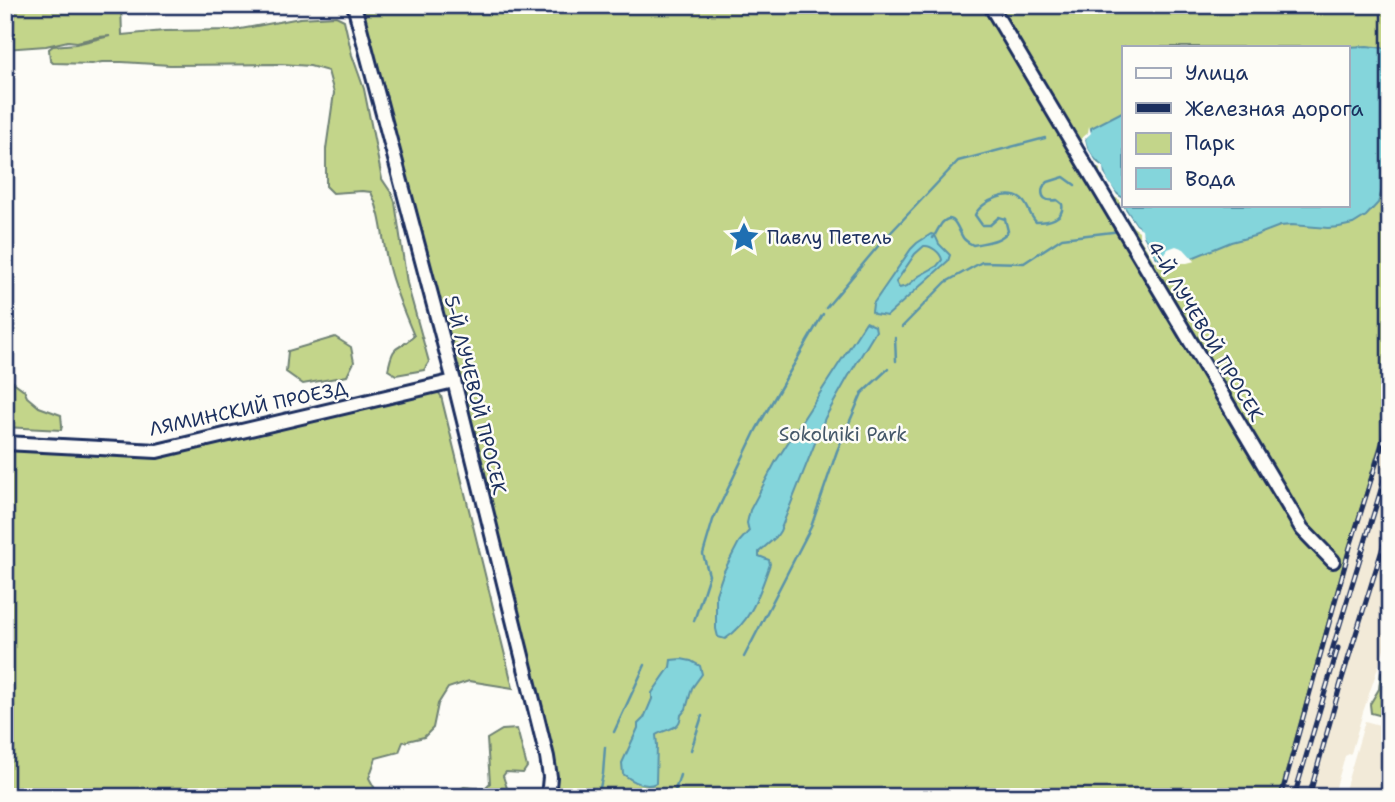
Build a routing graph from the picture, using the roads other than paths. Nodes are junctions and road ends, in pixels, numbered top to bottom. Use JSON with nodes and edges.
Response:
{"nodes":[{"id":1,"x":354,"y":5,"type":"edge"},
{"id":2,"x":990,"y":5,"type":"edge"},
{"id":3,"x":454,"y":381,"type":"junction"},
{"id":4,"x":5,"y":443,"type":"edge"},
{"id":5,"x":1333,"y":561,"type":"dead end"},
{"id":6,"x":548,"y":797,"type":"edge"}],
"edges":[{"from":1,"to":3,"type":"street","name":"5-Й ЛУЧЕВОЙ ПРОСЕК"},
{"from":2,"to":5,"type":"street","name":"4-Й ЛУЧЕВОЙ ПРОСЕК"},
{"from":3,"to":4,"type":"street","name":"ЛЯМИНСКИЙ ПРОЕЗД"},
{"from":3,"to":6,"type":"street","name":"5-Й ЛУЧЕВОЙ ПРОСЕК"}]}
